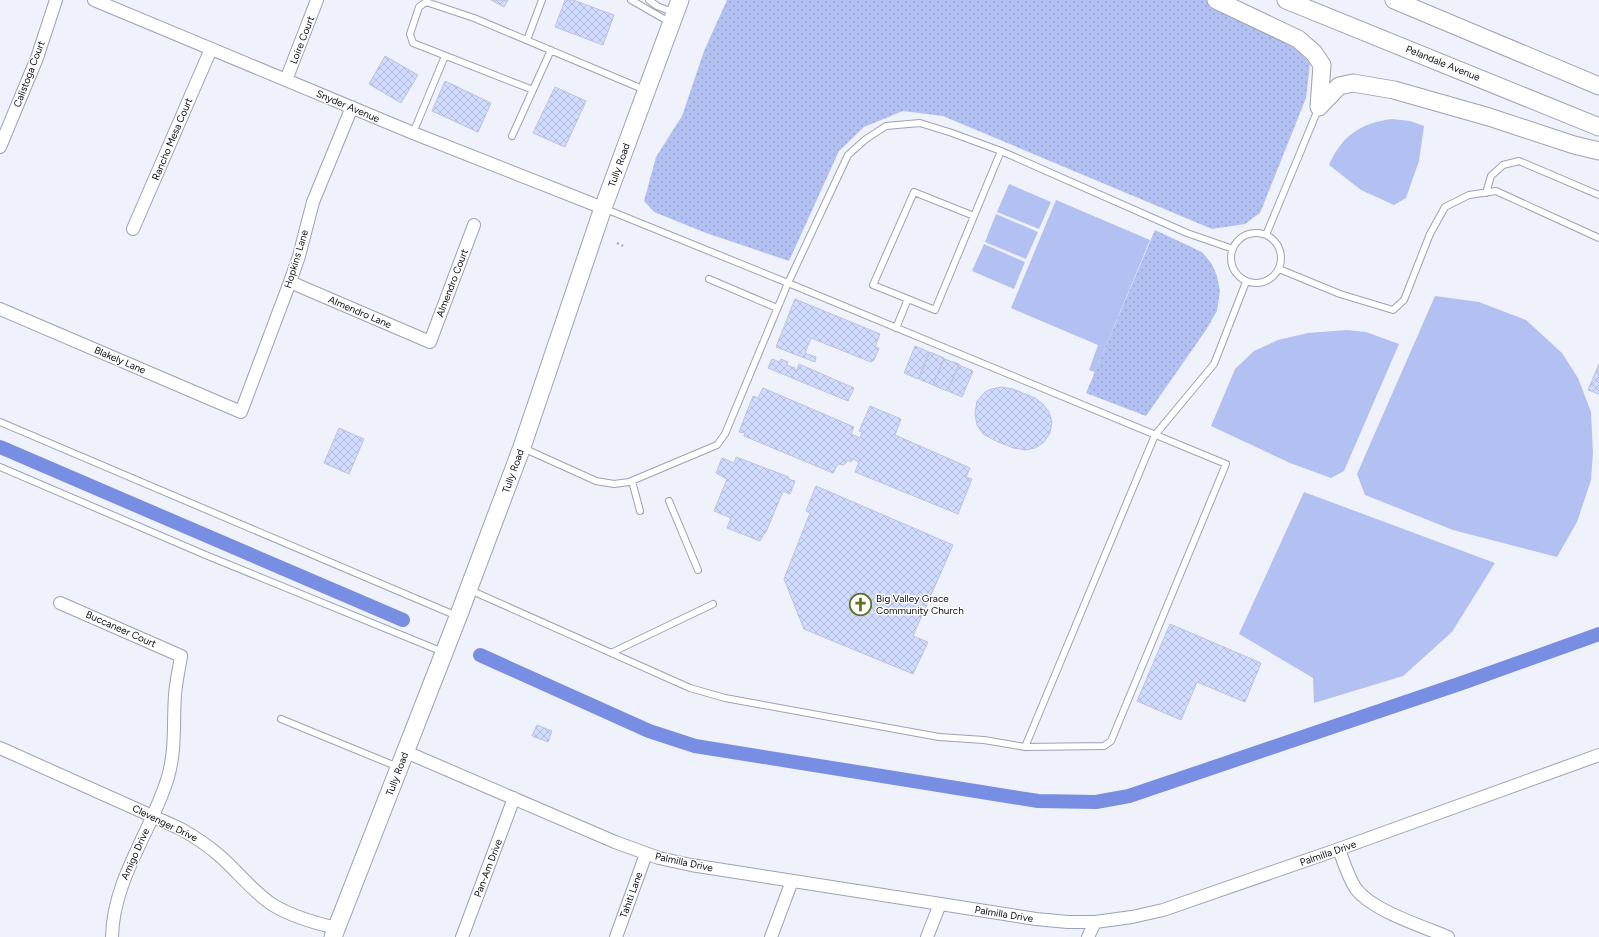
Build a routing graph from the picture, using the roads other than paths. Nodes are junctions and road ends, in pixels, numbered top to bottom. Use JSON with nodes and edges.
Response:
{"nodes":[{"id":1,"x":56,"y":0,"type":"edge"},
{"id":2,"x":94,"y":0,"type":"edge"},
{"id":3,"x":317,"y":0,"type":"edge"},
{"id":4,"x":542,"y":0,"type":"edge"},
{"id":5,"x":631,"y":0,"type":"edge"},
{"id":6,"x":649,"y":0,"type":"edge"},
{"id":7,"x":1216,"y":0,"type":"edge"},
{"id":8,"x":1286,"y":0,"type":"edge"},
{"id":9,"x":1394,"y":0,"type":"edge"},
{"id":10,"x":675,"y":12,"type":"edge"},
{"id":11,"x":527,"y":40,"type":"junction"},
{"id":12,"x":211,"y":49,"type":"junction"},
{"id":13,"x":551,"y":50,"type":"junction"},
{"id":14,"x":445,"y":56,"type":"junction"},
{"id":15,"x":286,"y":80,"type":"junction"},
{"id":16,"x":1599,"y":86,"type":"edge"},
{"id":17,"x":533,"y":90,"type":"junction"},
{"id":18,"x":645,"y":90,"type":"junction"},
{"id":19,"x":352,"y":107,"type":"junction"},
{"id":20,"x":1319,"y":107,"type":"junction"},
{"id":21,"x":1599,"y":127,"type":"edge"},
{"id":22,"x":413,"y":133,"type":"junction"},
{"id":23,"x":512,"y":136,"type":"dead end"},
{"id":24,"x":0,"y":147,"type":"edge"},
{"id":25,"x":1001,"y":151,"type":"junction"},
{"id":26,"x":1599,"y":151,"type":"edge"},
{"id":27,"x":1486,"y":193,"type":"junction"},
{"id":28,"x":1599,"y":195,"type":"edge"},
{"id":29,"x":603,"y":208,"type":"junction"},
{"id":30,"x":974,"y":216,"type":"junction"},
{"id":31,"x":474,"y":225,"type":"dead end"},
{"id":32,"x":134,"y":229,"type":"dead end"},
{"id":33,"x":1266,"y":235,"type":"junction"},
{"id":34,"x":1599,"y":238,"type":"edge"},
{"id":35,"x":1233,"y":249,"type":"junction"},
{"id":36,"x":1279,"y":268,"type":"junction"},
{"id":37,"x":709,"y":279,"type":"dead end"},
{"id":38,"x":290,"y":282,"type":"junction"},
{"id":39,"x":1246,"y":282,"type":"junction"},
{"id":40,"x":788,"y":283,"type":"junction"},
{"id":41,"x":908,"y":299,"type":"junction"},
{"id":42,"x":777,"y":308,"type":"junction"},
{"id":43,"x":0,"y":309,"type":"edge"},
{"id":44,"x":896,"y":328,"type":"junction"},
{"id":45,"x":430,"y":342,"type":"joint"},
{"id":46,"x":241,"y":412,"type":"joint"},
{"id":47,"x":0,"y":422,"type":"edge"},
{"id":48,"x":1155,"y":435,"type":"junction"},
{"id":49,"x":522,"y":448,"type":"junction"},
{"id":50,"x":0,"y":468,"type":"edge"},
{"id":51,"x":632,"y":481,"type":"junction"},
{"id":52,"x":668,"y":501,"type":"dead end"},
{"id":53,"x":640,"y":511,"type":"dead end"},
{"id":54,"x":698,"y":570,"type":"dead end"},
{"id":55,"x":468,"y":590,"type":"junction"},
{"id":56,"x":60,"y":603,"type":"dead end"},
{"id":57,"x":713,"y":604,"type":"dead end"},
{"id":58,"x":458,"y":617,"type":"junction"},
{"id":59,"x":611,"y":652,"type":"junction"},
{"id":60,"x":444,"y":653,"type":"junction"},
{"id":61,"x":181,"y":656,"type":"joint"},
{"id":62,"x":281,"y":719,"type":"dead end"},
{"id":63,"x":1025,"y":746,"type":"junction"},
{"id":64,"x":0,"y":748,"type":"edge"},
{"id":65,"x":406,"y":752,"type":"junction"},
{"id":66,"x":1599,"y":755,"type":"edge"},
{"id":67,"x":400,"y":768,"type":"junction"},
{"id":68,"x":514,"y":798,"type":"junction"},
{"id":69,"x":152,"y":816,"type":"junction"},
{"id":70,"x":1339,"y":849,"type":"junction"},
{"id":71,"x":646,"y":854,"type":"junction"},
{"id":72,"x":792,"y":881,"type":"junction"},
{"id":73,"x":940,"y":904,"type":"junction"},
{"id":74,"x":1095,"y":922,"type":"junction"},
{"id":75,"x":335,"y":932,"type":"edge"},
{"id":76,"x":112,"y":937,"type":"edge"},
{"id":77,"x":462,"y":937,"type":"edge"},
{"id":78,"x":616,"y":937,"type":"edge"},
{"id":79,"x":771,"y":937,"type":"edge"},
{"id":80,"x":927,"y":937,"type":"edge"},
{"id":81,"x":1088,"y":937,"type":"edge"},
{"id":82,"x":1448,"y":937,"type":"edge"}],
"edges":[{"from":1,"to":24,"type":"street","name":"Calistoga Court"},
{"from":2,"to":12,"type":"street","name":"Snyder Avenue"},
{"from":3,"to":15,"type":"street","name":"Loire Court"},
{"from":4,"to":11,"type":"lane"},
{"from":5,"to":10,"type":"lane"},
{"from":6,"to":10,"type":"lane"},
{"from":7,"to":20,"type":"main road"},
{"from":8,"to":21,"type":"main road","name":"Pelandale Avenue"},
{"from":9,"to":16,"type":"main road"},
{"from":10,"to":18,"type":"main road","name":"Tully Road"},
{"from":11,"to":13,"type":"lane"},
{"from":11,"to":14,"type":"lane"},
{"from":12,"to":15,"type":"street","name":"Snyder Avenue"},
{"from":12,"to":32,"type":"street","name":"Rancho Mesa Court"},
{"from":13,"to":17,"type":"lane"},
{"from":13,"to":18,"type":"lane"},
{"from":14,"to":17,"type":"lane"},
{"from":14,"to":22,"type":"lane"},
{"from":15,"to":19,"type":"street","name":"Snyder Avenue"},
{"from":17,"to":23,"type":"lane"},
{"from":18,"to":29,"type":"main road","name":"Tully Road"},
{"from":19,"to":22,"type":"street","name":"Snyder Avenue"},
{"from":19,"to":38,"type":"street","name":"Hopkins Lane"},
{"from":20,"to":26,"type":"main road"},
{"from":20,"to":33,"type":"lane"},
{"from":22,"to":29,"type":"street","name":"Snyder Avenue"},
{"from":25,"to":30,"type":"lane"},
{"from":25,"to":35,"type":"lane"},
{"from":25,"to":40,"type":"lane"},
{"from":27,"to":28,"type":"lane"},
{"from":27,"to":34,"type":"lane"},
{"from":27,"to":36,"type":"lane"},
{"from":29,"to":40,"type":"lane"},
{"from":29,"to":49,"type":"main road","name":"Tully Road"},
{"from":30,"to":41,"type":"lane"},
{"from":30,"to":41,"type":"lane"},
{"from":31,"to":45,"type":"street","name":"Almendro Court"},
{"from":33,"to":35,"type":"lane"},
{"from":33,"to":36,"type":"lane"},
{"from":35,"to":39,"type":"lane"},
{"from":36,"to":39,"type":"lane"},
{"from":37,"to":42,"type":"lane"},
{"from":38,"to":45,"type":"street","name":"Almendro Lane"},
{"from":38,"to":46,"type":"street","name":"Hopkins Lane"},
{"from":39,"to":48,"type":"lane"},
{"from":40,"to":42,"type":"lane"},
{"from":40,"to":44,"type":"lane"},
{"from":41,"to":44,"type":"lane"},
{"from":42,"to":51,"type":"lane"},
{"from":43,"to":46,"type":"street","name":"Blakely Lane"},
{"from":44,"to":48,"type":"lane"},
{"from":47,"to":58,"type":"lane"},
{"from":48,"to":63,"type":"lane"},
{"from":48,"to":63,"type":"lane"},
{"from":49,"to":51,"type":"lane"},
{"from":49,"to":55,"type":"main road","name":"Tully Road"},
{"from":50,"to":60,"type":"lane"},
{"from":51,"to":53,"type":"lane"},
{"from":52,"to":54,"type":"lane"},
{"from":55,"to":58,"type":"main road","name":"Tully Road"},
{"from":55,"to":59,"type":"lane"},
{"from":56,"to":61,"type":"street","name":"Buccaneer Court"},
{"from":57,"to":59,"type":"lane"},
{"from":58,"to":60,"type":"main road","name":"Tully Road"},
{"from":59,"to":63,"type":"lane"},
{"from":60,"to":65,"type":"main road","name":"Tully Road"},
{"from":61,"to":69,"type":"street","name":"Amigo Drive"},
{"from":62,"to":67,"type":"lane"},
{"from":64,"to":69,"type":"street","name":"Clevenger Drive"},
{"from":65,"to":67,"type":"main road","name":"Tully Road"},
{"from":65,"to":68,"type":"street","name":"Palmilla Drive"},
{"from":66,"to":70,"type":"street","name":"Palmilla Drive"},
{"from":67,"to":75,"type":"main road","name":"Tully Road"},
{"from":68,"to":71,"type":"street","name":"Palmilla Drive"},
{"from":68,"to":77,"type":"street","name":"Pan-Am Drive"},
{"from":69,"to":75,"type":"street","name":"Clevenger Drive"},
{"from":69,"to":76,"type":"street","name":"Amigo Drive"},
{"from":70,"to":74,"type":"street","name":"Palmilla Drive"},
{"from":70,"to":82,"type":"street"},
{"from":71,"to":72,"type":"street","name":"Palmilla Drive"},
{"from":71,"to":78,"type":"street","name":"Tahiti Lane"},
{"from":72,"to":73,"type":"street","name":"Palmilla Drive"},
{"from":72,"to":79,"type":"street"},
{"from":73,"to":74,"type":"street","name":"Palmilla Drive"},
{"from":73,"to":80,"type":"street"},
{"from":74,"to":81,"type":"street"}]}
